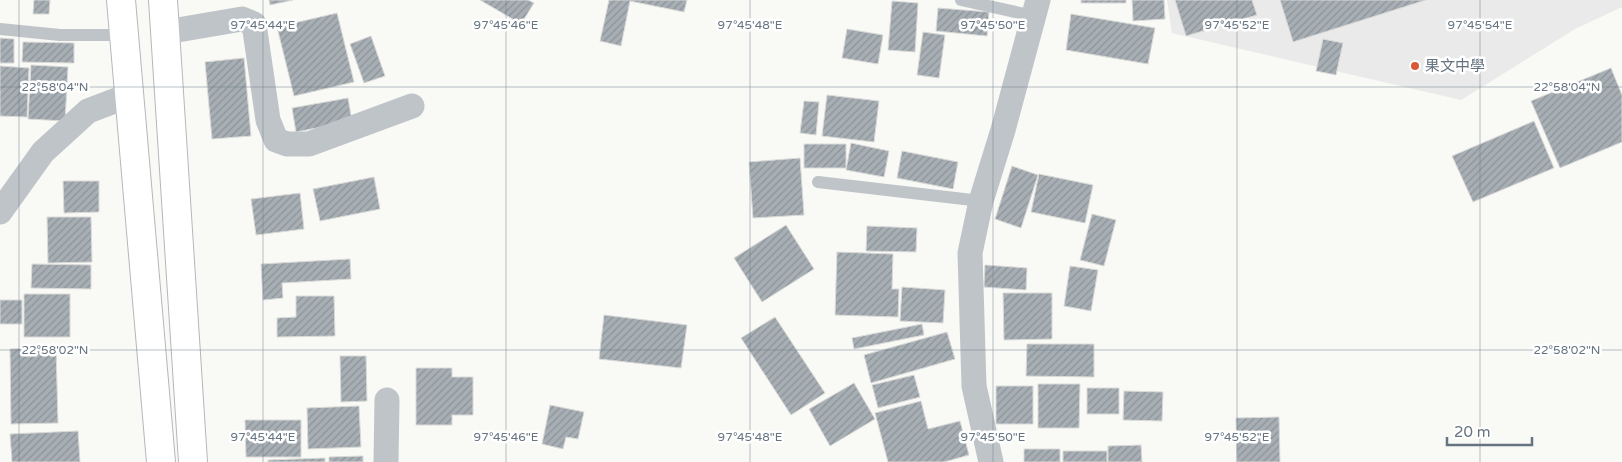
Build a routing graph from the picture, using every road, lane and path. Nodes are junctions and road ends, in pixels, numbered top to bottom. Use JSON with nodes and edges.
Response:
{"nodes":[{"id":1,"x":122,"y":0,"type":"edge"},
{"id":2,"x":163,"y":0,"type":"edge"},
{"id":3,"x":960,"y":0,"type":"edge"},
{"id":4,"x":1036,"y":8,"type":"edge"},
{"id":5,"x":0,"y":29,"type":"edge"},
{"id":6,"x":166,"y":32,"type":"junction"},
{"id":7,"x":124,"y":35,"type":"junction"},
{"id":8,"x":130,"y":95,"type":"junction"},
{"id":9,"x":412,"y":106,"type":"dead end"},
{"id":10,"x":818,"y":182,"type":"dead end"},
{"id":11,"x":980,"y":201,"type":"junction"},
{"id":12,"x":0,"y":212,"type":"edge"},
{"id":13,"x":387,"y":400,"type":"dead end"},
{"id":14,"x":161,"y":462,"type":"edge"},
{"id":15,"x":193,"y":462,"type":"edge"},
{"id":16,"x":386,"y":462,"type":"edge"},
{"id":17,"x":991,"y":462,"type":"edge"}],
"edges":[{"from":1,"to":7,"type":"main road"},
{"from":2,"to":6,"type":"main road"},
{"from":3,"to":4,"type":"lane"},
{"from":4,"to":11,"type":"street"},
{"from":5,"to":7,"type":"lane"},
{"from":6,"to":9,"type":"street"},
{"from":6,"to":15,"type":"main road"},
{"from":7,"to":8,"type":"main road"},
{"from":8,"to":12,"type":"street"},
{"from":8,"to":14,"type":"main road"},
{"from":10,"to":11,"type":"lane"},
{"from":11,"to":17,"type":"street"},
{"from":13,"to":16,"type":"street"}]}
